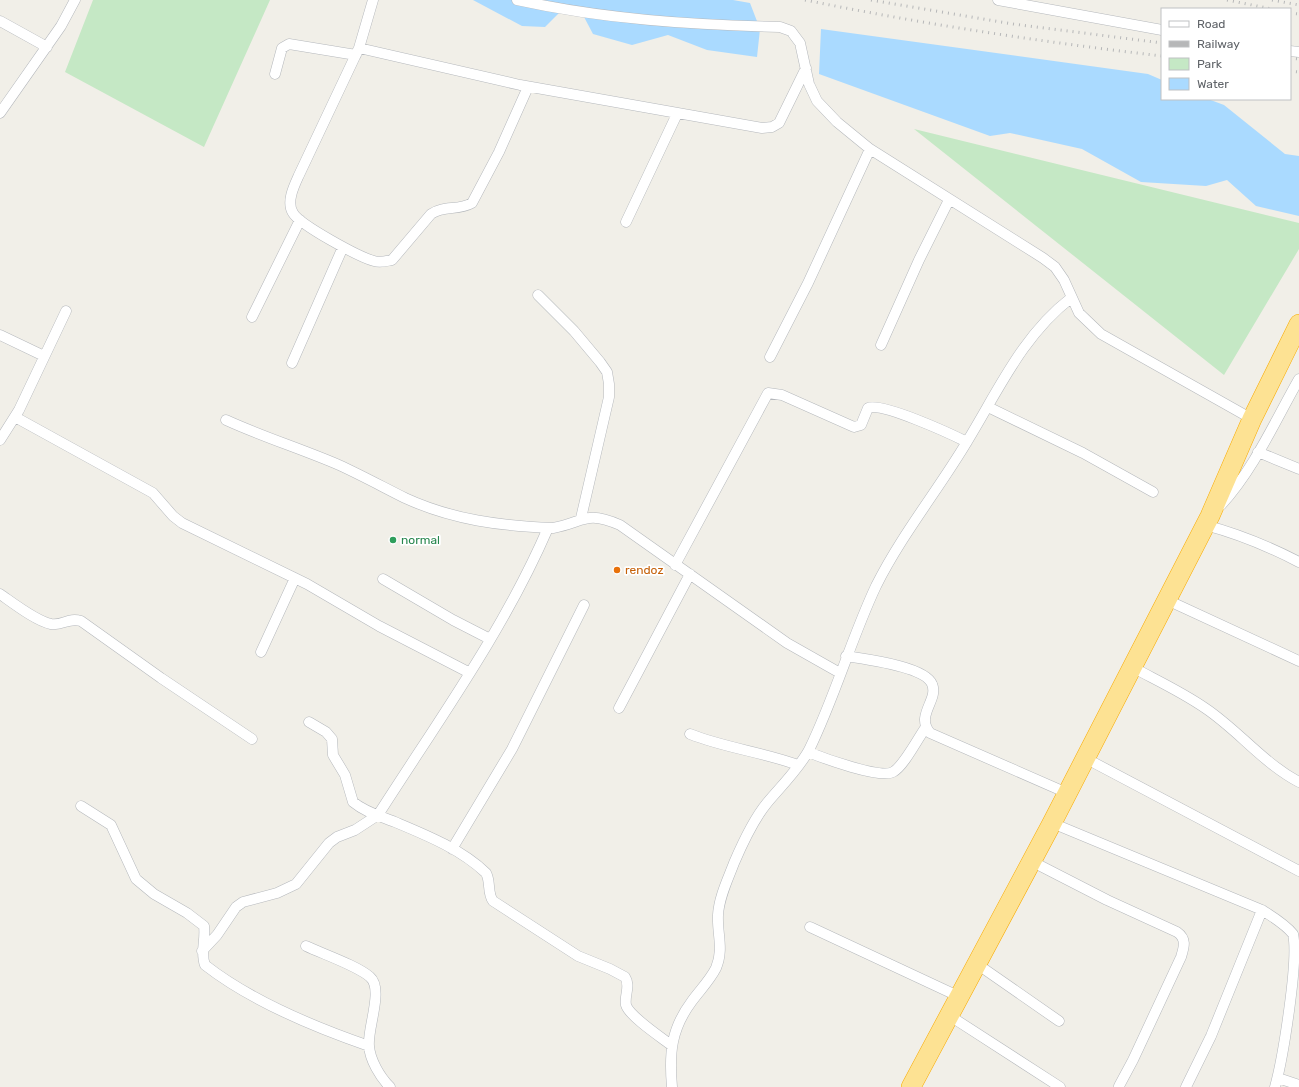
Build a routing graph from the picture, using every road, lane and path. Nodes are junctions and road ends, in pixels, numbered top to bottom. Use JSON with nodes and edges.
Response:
{"nodes":[{"id":1,"x":75,"y":0,"type":"edge"},
{"id":2,"x":373,"y":0,"type":"edge"},
{"id":3,"x":517,"y":0,"type":"edge"},
{"id":4,"x":998,"y":0,"type":"edge"},
{"id":5,"x":0,"y":21,"type":"edge"},
{"id":6,"x":1161,"y":30,"type":"edge"},
{"id":7,"x":47,"y":47,"type":"junction"},
{"id":8,"x":357,"y":52,"type":"junction"},
{"id":9,"x":806,"y":68,"type":"junction"},
{"id":10,"x":275,"y":74,"type":"dead end"},
{"id":11,"x":528,"y":87,"type":"junction"},
{"id":12,"x":0,"y":113,"type":"edge"},
{"id":13,"x":677,"y":114,"type":"junction"},
{"id":14,"x":870,"y":149,"type":"junction"},
{"id":15,"x":949,"y":200,"type":"junction"},
{"id":16,"x":300,"y":220,"type":"junction"},
{"id":17,"x":626,"y":222,"type":"dead end"},
{"id":18,"x":343,"y":246,"type":"junction"},
{"id":19,"x":538,"y":295,"type":"dead end"},
{"id":20,"x":1071,"y":298,"type":"junction"},
{"id":21,"x":66,"y":311,"type":"dead end"},
{"id":22,"x":252,"y":317,"type":"dead end"},
{"id":23,"x":1299,"y":324,"type":"edge"},
{"id":24,"x":0,"y":335,"type":"edge"},
{"id":25,"x":882,"y":344,"type":"dead end"},
{"id":26,"x":44,"y":356,"type":"junction"},
{"id":27,"x":770,"y":357,"type":"dead end"},
{"id":28,"x":292,"y":364,"type":"dead end"},
{"id":29,"x":1299,"y":379,"type":"edge"},
{"id":30,"x":988,"y":407,"type":"junction"},
{"id":31,"x":14,"y":417,"type":"junction"},
{"id":32,"x":1252,"y":419,"type":"junction"},
{"id":33,"x":226,"y":420,"type":"dead end"},
{"id":34,"x":0,"y":440,"type":"edge"},
{"id":35,"x":967,"y":442,"type":"junction"},
{"id":36,"x":1258,"y":452,"type":"junction"},
{"id":37,"x":1299,"y":469,"type":"edge"},
{"id":38,"x":1152,"y":492,"type":"dead end"},
{"id":39,"x":581,"y":518,"type":"junction"},
{"id":40,"x":1208,"y":521,"type":"junction"},
{"id":41,"x":548,"y":528,"type":"junction"},
{"id":42,"x":1299,"y":562,"type":"edge"},
{"id":43,"x":675,"y":565,"type":"junction"},
{"id":44,"x":690,"y":574,"type":"junction"},
{"id":45,"x":295,"y":578,"type":"junction"},
{"id":46,"x":383,"y":579,"type":"dead end"},
{"id":47,"x":0,"y":594,"type":"edge"},
{"id":48,"x":1167,"y":600,"type":"junction"},
{"id":49,"x":584,"y":605,"type":"dead end"},
{"id":50,"x":490,"y":639,"type":"junction"},
{"id":51,"x":261,"y":652,"type":"dead end"},
{"id":52,"x":846,"y":656,"type":"junction"},
{"id":53,"x":1299,"y":661,"type":"edge"},
{"id":54,"x":1132,"y":667,"type":"junction"},
{"id":55,"x":470,"y":673,"type":"junction"},
{"id":56,"x":840,"y":673,"type":"junction"},
{"id":57,"x":619,"y":708,"type":"dead end"},
{"id":58,"x":308,"y":722,"type":"dead end"},
{"id":59,"x":926,"y":728,"type":"junction"},
{"id":60,"x":690,"y":734,"type":"dead end"},
{"id":61,"x":252,"y":739,"type":"dead end"},
{"id":62,"x":808,"y":752,"type":"junction"},
{"id":63,"x":1085,"y":758,"type":"junction"},
{"id":64,"x":798,"y":765,"type":"junction"},
{"id":65,"x":1299,"y":782,"type":"edge"},
{"id":66,"x":1067,"y":793,"type":"junction"},
{"id":67,"x":81,"y":806,"type":"dead end"},
{"id":68,"x":378,"y":815,"type":"junction"},
{"id":69,"x":1052,"y":823,"type":"junction"},
{"id":70,"x":452,"y":849,"type":"junction"},
{"id":71,"x":1031,"y":861,"type":"junction"},
{"id":72,"x":1299,"y":871,"type":"edge"},
{"id":73,"x":1262,"y":910,"type":"junction"},
{"id":74,"x":810,"y":927,"type":"dead end"},
{"id":75,"x":306,"y":946,"type":"dead end"},
{"id":76,"x":202,"y":951,"type":"junction"},
{"id":77,"x":977,"y":964,"type":"junction"},
{"id":78,"x":960,"y":997,"type":"junction"},
{"id":79,"x":1296,"y":1010,"type":"edge"},
{"id":80,"x":950,"y":1016,"type":"junction"},
{"id":81,"x":1059,"y":1021,"type":"dead end"},
{"id":82,"x":671,"y":1045,"type":"junction"},
{"id":83,"x":369,"y":1046,"type":"junction"},
{"id":84,"x":1277,"y":1083,"type":"edge"},
{"id":85,"x":1299,"y":1085,"type":"edge"},
{"id":86,"x":1119,"y":1086,"type":"dead end"},
{"id":87,"x":390,"y":1087,"type":"edge"},
{"id":88,"x":672,"y":1087,"type":"edge"},
{"id":89,"x":911,"y":1087,"type":"edge"},
{"id":90,"x":1060,"y":1087,"type":"edge"},
{"id":91,"x":1186,"y":1087,"type":"edge"}],
"edges":[{"from":1,"to":7,"type":"street"},
{"from":2,"to":8,"type":"street"},
{"from":3,"to":9,"type":"street"},
{"from":4,"to":6,"type":"street"},
{"from":5,"to":7,"type":"street"},
{"from":7,"to":12,"type":"street"},
{"from":8,"to":10,"type":"street"},
{"from":8,"to":11,"type":"street"},
{"from":8,"to":16,"type":"street"},
{"from":9,"to":13,"type":"street"},
{"from":9,"to":14,"type":"street"},
{"from":11,"to":13,"type":"street"},
{"from":11,"to":18,"type":"street"},
{"from":13,"to":17,"type":"street"},
{"from":14,"to":15,"type":"street"},
{"from":14,"to":27,"type":"street"},
{"from":15,"to":20,"type":"street"},
{"from":15,"to":25,"type":"street"},
{"from":16,"to":18,"type":"street"},
{"from":16,"to":22,"type":"street"},
{"from":18,"to":28,"type":"street"},
{"from":19,"to":39,"type":"street"},
{"from":20,"to":30,"type":"street"},
{"from":20,"to":32,"type":"street"},
{"from":21,"to":26,"type":"street"},
{"from":23,"to":32,"type":"highway"},
{"from":24,"to":26,"type":"street"},
{"from":26,"to":31,"type":"street"},
{"from":29,"to":36,"type":"street"},
{"from":30,"to":35,"type":"street"},
{"from":30,"to":38,"type":"street"},
{"from":31,"to":34,"type":"street"},
{"from":31,"to":45,"type":"street"},
{"from":32,"to":40,"type":"highway"},
{"from":33,"to":41,"type":"street"},
{"from":35,"to":43,"type":"street"},
{"from":35,"to":52,"type":"street"},
{"from":36,"to":37,"type":"street"},
{"from":36,"to":40,"type":"street"},
{"from":39,"to":41,"type":"street"},
{"from":39,"to":43,"type":"street"},
{"from":40,"to":42,"type":"street"},
{"from":40,"to":48,"type":"highway"},
{"from":41,"to":50,"type":"street"},
{"from":43,"to":44,"type":"street"},
{"from":44,"to":56,"type":"street"},
{"from":44,"to":57,"type":"street"},
{"from":45,"to":51,"type":"street"},
{"from":45,"to":55,"type":"street"},
{"from":46,"to":50,"type":"street"},
{"from":47,"to":61,"type":"street"},
{"from":48,"to":53,"type":"street"},
{"from":48,"to":54,"type":"highway"},
{"from":49,"to":70,"type":"street"},
{"from":50,"to":55,"type":"street"},
{"from":52,"to":56,"type":"street"},
{"from":52,"to":59,"type":"street"},
{"from":54,"to":63,"type":"highway"},
{"from":54,"to":65,"type":"street"},
{"from":55,"to":68,"type":"street"},
{"from":56,"to":62,"type":"street"},
{"from":58,"to":68,"type":"street"},
{"from":59,"to":62,"type":"street"},
{"from":59,"to":66,"type":"street"},
{"from":60,"to":64,"type":"street"},
{"from":62,"to":64,"type":"street"},
{"from":63,"to":66,"type":"highway"},
{"from":63,"to":72,"type":"street"},
{"from":64,"to":82,"type":"street"},
{"from":66,"to":69,"type":"highway"},
{"from":67,"to":76,"type":"street"},
{"from":68,"to":70,"type":"street"},
{"from":68,"to":76,"type":"street"},
{"from":69,"to":71,"type":"highway"},
{"from":69,"to":73,"type":"street"},
{"from":70,"to":82,"type":"street"},
{"from":71,"to":77,"type":"highway"},
{"from":71,"to":86,"type":"street"},
{"from":73,"to":79,"type":"street"},
{"from":73,"to":91,"type":"street"},
{"from":74,"to":78,"type":"street"},
{"from":75,"to":83,"type":"street"},
{"from":76,"to":83,"type":"street"},
{"from":77,"to":78,"type":"highway"},
{"from":77,"to":81,"type":"street"},
{"from":78,"to":80,"type":"highway"},
{"from":79,"to":84,"type":"street"},
{"from":80,"to":89,"type":"highway"},
{"from":80,"to":90,"type":"street"},
{"from":82,"to":88,"type":"street"},
{"from":83,"to":87,"type":"street"},
{"from":84,"to":85,"type":"street"}]}
